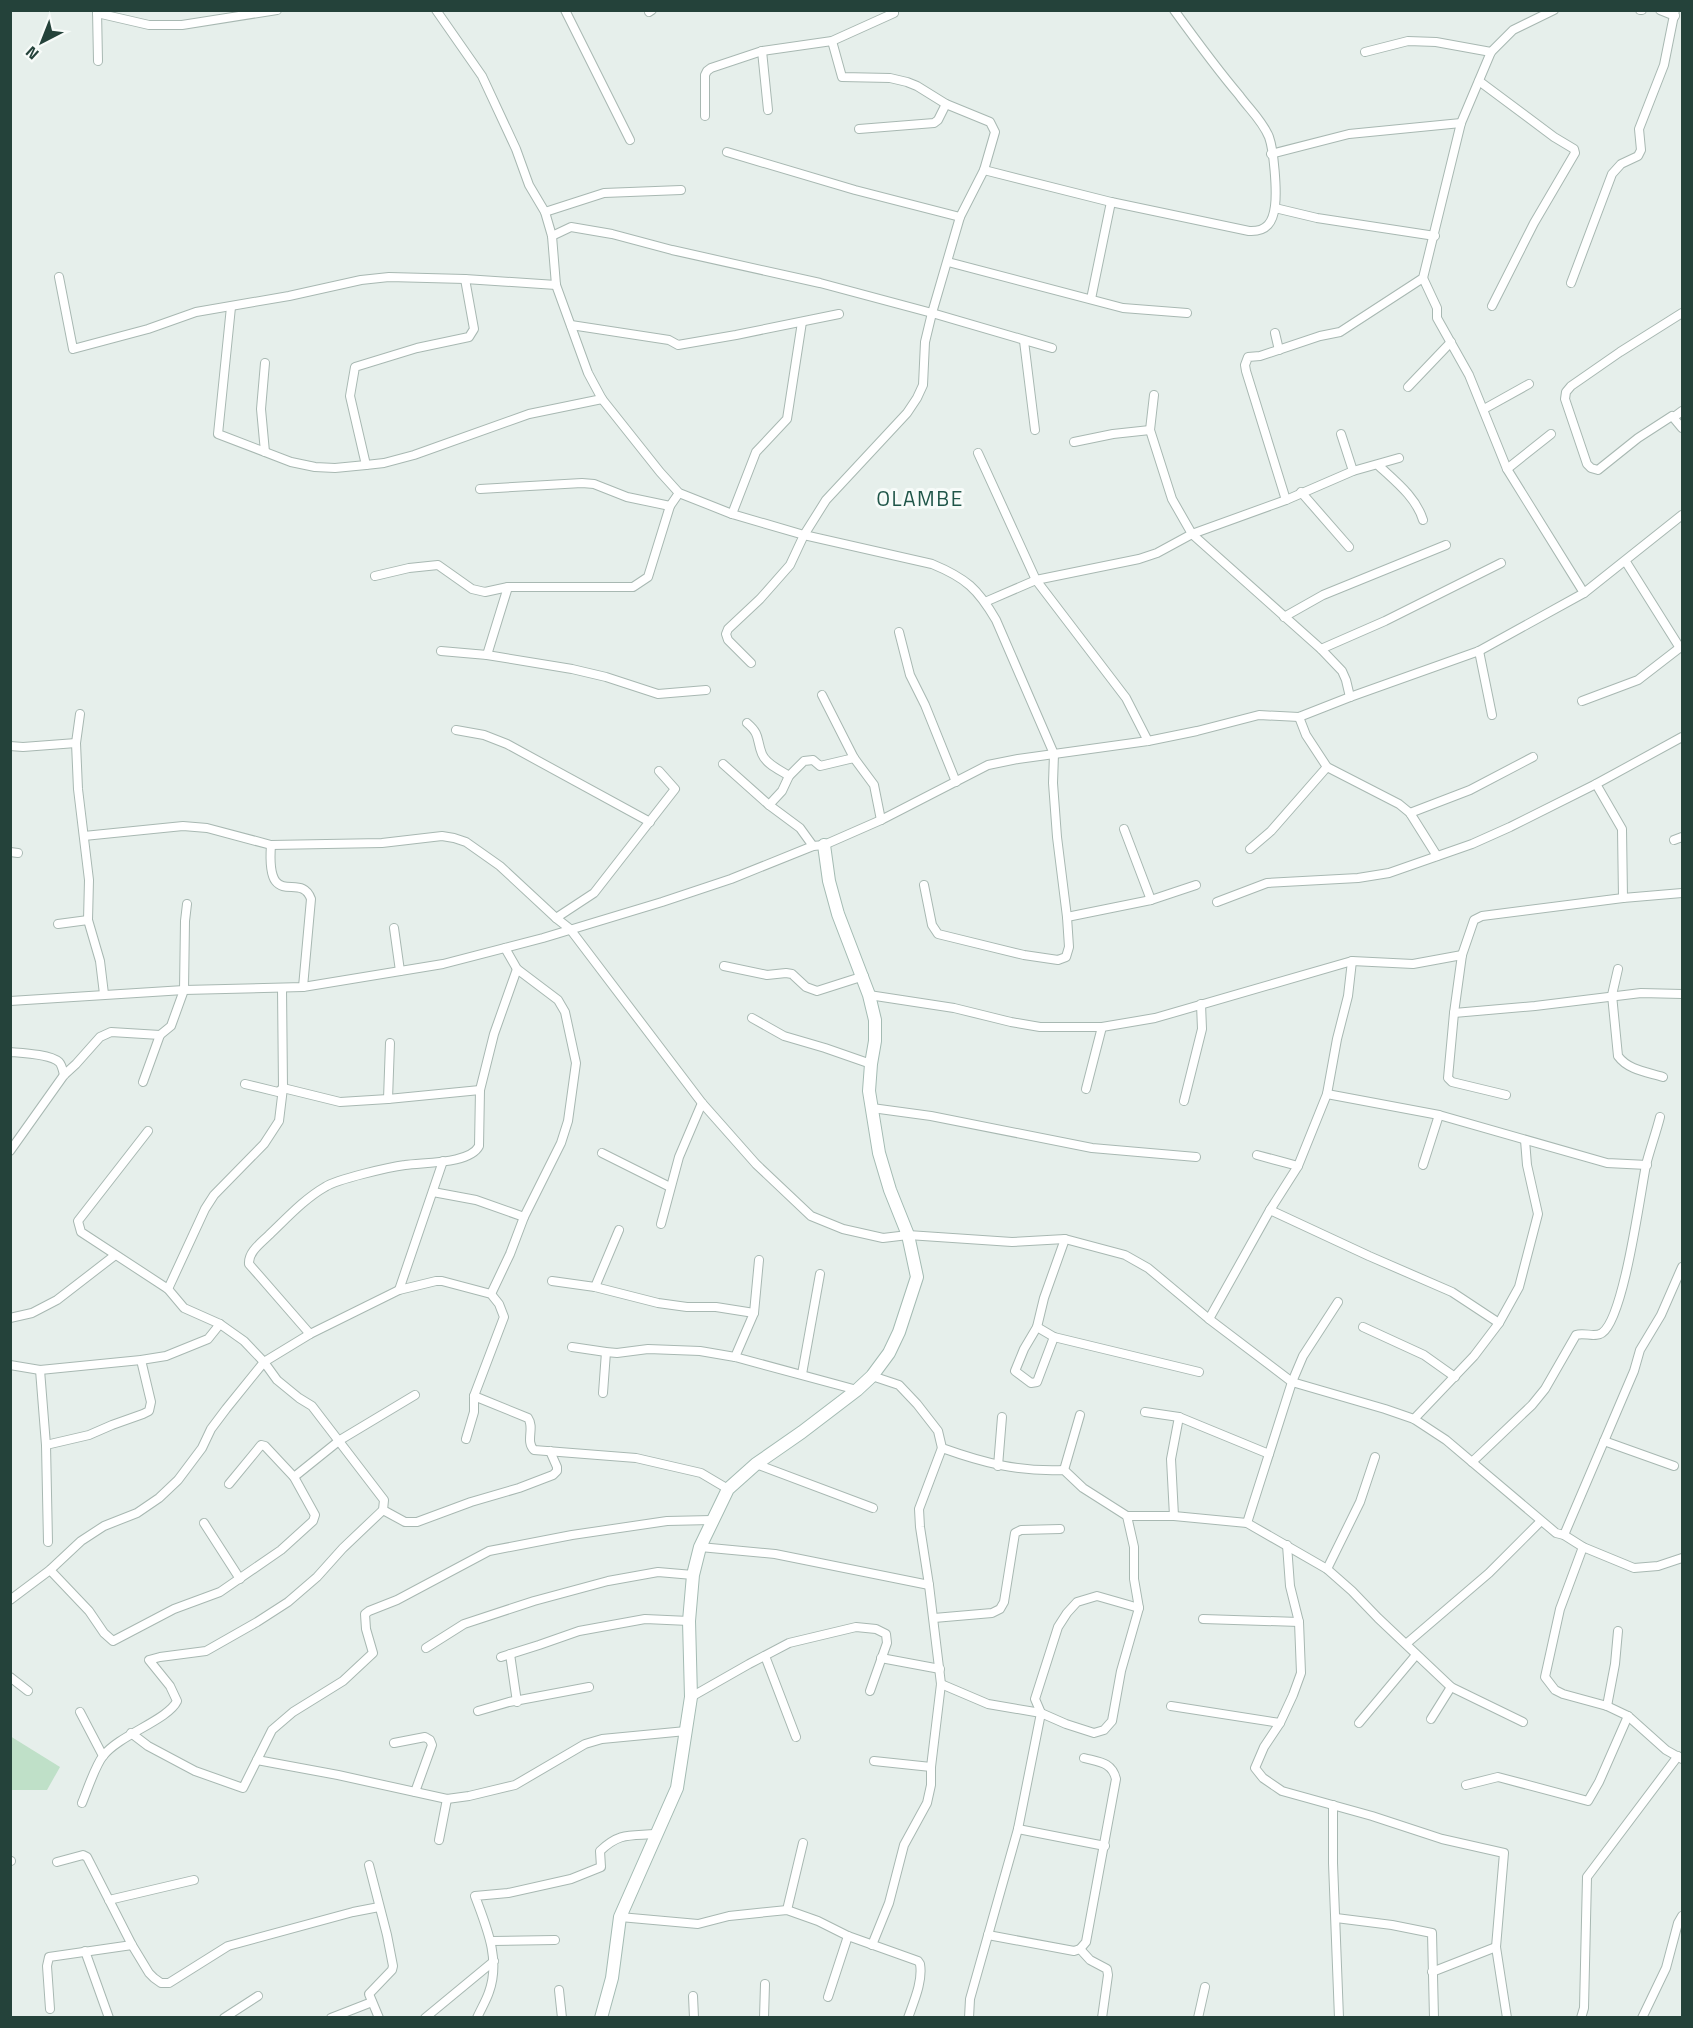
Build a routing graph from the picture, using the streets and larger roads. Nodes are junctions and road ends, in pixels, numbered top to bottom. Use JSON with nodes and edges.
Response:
{"nodes":[{"id":1,"x":277,"y":10,"type":"edge"},
{"id":2,"x":436,"y":10,"type":"edge"},
{"id":3,"x":565,"y":10,"type":"edge"},
{"id":4,"x":1174,"y":10,"type":"edge"},
{"id":5,"x":1554,"y":10,"type":"edge"},
{"id":6,"x":1660,"y":10,"type":"edge"},
{"id":7,"x":97,"y":12,"type":"edge"},
{"id":8,"x":894,"y":13,"type":"dead end"},
{"id":9,"x":1675,"y":13,"type":"edge"},
{"id":10,"x":832,"y":41,"type":"junction"},
{"id":11,"x":762,"y":51,"type":"junction"},
{"id":12,"x":1365,"y":52,"type":"dead end"},
{"id":13,"x":1491,"y":52,"type":"junction"},
{"id":14,"x":98,"y":61,"type":"dead end"},
{"id":15,"x":1479,"y":81,"type":"junction"},
{"id":16,"x":946,"y":104,"type":"junction"},
{"id":17,"x":768,"y":110,"type":"dead end"},
{"id":18,"x":705,"y":116,"type":"dead end"},
{"id":19,"x":1461,"y":123,"type":"junction"},
{"id":20,"x":859,"y":129,"type":"dead end"},
{"id":21,"x":630,"y":140,"type":"dead end"},
{"id":22,"x":727,"y":152,"type":"dead end"},
{"id":23,"x":1271,"y":154,"type":"junction"},
{"id":24,"x":984,"y":170,"type":"junction"},
{"id":25,"x":681,"y":190,"type":"dead end"},
{"id":26,"x":1111,"y":202,"type":"junction"},
{"id":27,"x":1275,"y":208,"type":"junction"},
{"id":28,"x":545,"y":212,"type":"junction"},
{"id":29,"x":960,"y":217,"type":"junction"},
{"id":30,"x":552,"y":236,"type":"junction"},
{"id":31,"x":1435,"y":236,"type":"junction"},
{"id":32,"x":948,"y":262,"type":"junction"},
{"id":33,"x":59,"y":277,"type":"dead end"},
{"id":34,"x":1423,"y":278,"type":"junction"},
{"id":35,"x":465,"y":279,"type":"junction"},
{"id":36,"x":1571,"y":283,"type":"dead end"},
{"id":37,"x":556,"y":285,"type":"junction"},
{"id":38,"x":1091,"y":299,"type":"junction"},
{"id":39,"x":1492,"y":306,"type":"dead end"},
{"id":40,"x":231,"y":307,"type":"junction"},
{"id":41,"x":932,"y":313,"type":"junction"},
{"id":42,"x":1187,"y":313,"type":"dead end"},
{"id":43,"x":1683,"y":313,"type":"edge"},
{"id":44,"x":839,"y":314,"type":"dead end"},
{"id":45,"x":802,"y":322,"type":"junction"},
{"id":46,"x":571,"y":325,"type":"junction"},
{"id":47,"x":1275,"y":333,"type":"dead end"},
{"id":48,"x":1024,"y":341,"type":"junction"},
{"id":49,"x":1451,"y":342,"type":"junction"},
{"id":50,"x":1052,"y":348,"type":"dead end"},
{"id":51,"x":1279,"y":350,"type":"junction"},
{"id":52,"x":265,"y":363,"type":"dead end"},
{"id":53,"x":1529,"y":384,"type":"dead end"},
{"id":54,"x":1408,"y":387,"type":"dead end"},
{"id":55,"x":1154,"y":395,"type":"dead end"},
{"id":56,"x":602,"y":399,"type":"junction"},
{"id":57,"x":1484,"y":410,"type":"junction"},
{"id":58,"x":1683,"y":411,"type":"edge"},
{"id":59,"x":1674,"y":417,"type":"junction"},
{"id":60,"x":1683,"y":428,"type":"edge"},
{"id":61,"x":1035,"y":430,"type":"dead end"},
{"id":62,"x":1150,"y":430,"type":"junction"},
{"id":63,"x":1341,"y":434,"type":"dead end"},
{"id":64,"x":1551,"y":434,"type":"dead end"},
{"id":65,"x":1074,"y":442,"type":"dead end"},
{"id":66,"x":265,"y":452,"type":"junction"},
{"id":67,"x":978,"y":453,"type":"dead end"},
{"id":68,"x":1399,"y":458,"type":"dead end"},
{"id":69,"x":366,"y":465,"type":"junction"},
{"id":70,"x":1378,"y":465,"type":"junction"},
{"id":71,"x":1507,"y":469,"type":"junction"},
{"id":72,"x":1353,"y":471,"type":"junction"},
{"id":73,"x":480,"y":489,"type":"dead end"},
{"id":74,"x":1301,"y":492,"type":"junction"},
{"id":75,"x":679,"y":493,"type":"junction"},
{"id":76,"x":1286,"y":500,"type":"junction"},
{"id":77,"x":670,"y":506,"type":"junction"},
{"id":78,"x":732,"y":514,"type":"junction"},
{"id":79,"x":1683,"y":515,"type":"edge"},
{"id":80,"x":1423,"y":520,"type":"dead end"},
{"id":81,"x":1192,"y":534,"type":"junction"},
{"id":82,"x":804,"y":535,"type":"junction"},
{"id":83,"x":1446,"y":545,"type":"dead end"},
{"id":84,"x":1349,"y":547,"type":"dead end"},
{"id":85,"x":1626,"y":562,"type":"junction"},
{"id":86,"x":1501,"y":563,"type":"dead end"},
{"id":87,"x":375,"y":576,"type":"dead end"},
{"id":88,"x":1036,"y":580,"type":"junction"},
{"id":89,"x":508,"y":587,"type":"junction"},
{"id":90,"x":1584,"y":593,"type":"junction"},
{"id":91,"x":985,"y":602,"type":"junction"},
{"id":92,"x":1284,"y":617,"type":"junction"},
{"id":93,"x":899,"y":632,"type":"dead end"},
{"id":94,"x":1682,"y":647,"type":"edge"},
{"id":95,"x":1321,"y":649,"type":"junction"},
{"id":96,"x":441,"y":651,"type":"dead end"},
{"id":97,"x":1479,"y":651,"type":"junction"},
{"id":98,"x":487,"y":655,"type":"junction"},
{"id":99,"x":751,"y":663,"type":"dead end"},
{"id":100,"x":706,"y":690,"type":"dead end"},
{"id":101,"x":822,"y":695,"type":"dead end"},
{"id":102,"x":1350,"y":697,"type":"junction"},
{"id":103,"x":1582,"y":701,"type":"dead end"},
{"id":104,"x":80,"y":714,"type":"dead end"},
{"id":105,"x":1492,"y":715,"type":"dead end"},
{"id":106,"x":1299,"y":717,"type":"junction"},
{"id":107,"x":747,"y":723,"type":"dead end"},
{"id":108,"x":456,"y":730,"type":"dead end"},
{"id":109,"x":1683,"y":738,"type":"edge"},
{"id":110,"x":1148,"y":741,"type":"junction"},
{"id":111,"x":76,"y":743,"type":"junction"},
{"id":112,"x":10,"y":746,"type":"edge"},
{"id":113,"x":1054,"y":754,"type":"junction"},
{"id":114,"x":1533,"y":757,"type":"dead end"},
{"id":115,"x":854,"y":758,"type":"junction"},
{"id":116,"x":723,"y":764,"type":"dead end"},
{"id":117,"x":1327,"y":767,"type":"junction"},
{"id":118,"x":659,"y":771,"type":"dead end"},
{"id":119,"x":789,"y":776,"type":"junction"},
{"id":120,"x":956,"y":782,"type":"junction"},
{"id":121,"x":1596,"y":784,"type":"junction"},
{"id":122,"x":769,"y":805,"type":"junction"},
{"id":123,"x":1410,"y":813,"type":"junction"},
{"id":124,"x":881,"y":820,"type":"junction"},
{"id":125,"x":650,"y":822,"type":"junction"},
{"id":126,"x":1124,"y":829,"type":"dead end"},
{"id":127,"x":84,"y":836,"type":"junction"},
{"id":128,"x":272,"y":845,"type":"junction"},
{"id":129,"x":818,"y":845,"type":"junction"},
{"id":130,"x":1250,"y":849,"type":"dead end"},
{"id":131,"x":1437,"y":856,"type":"junction"},
{"id":132,"x":924,"y":885,"type":"dead end"},
{"id":133,"x":1196,"y":885,"type":"dead end"},
{"id":134,"x":1683,"y":893,"type":"edge"},
{"id":135,"x":1623,"y":898,"type":"junction"},
{"id":136,"x":1151,"y":900,"type":"junction"},
{"id":137,"x":1217,"y":902,"type":"dead end"},
{"id":138,"x":187,"y":904,"type":"dead end"},
{"id":139,"x":1067,"y":917,"type":"junction"},
{"id":140,"x":556,"y":918,"type":"junction"},
{"id":141,"x":88,"y":920,"type":"junction"},
{"id":142,"x":58,"y":924,"type":"dead end"},
{"id":143,"x":394,"y":928,"type":"dead end"},
{"id":144,"x":570,"y":929,"type":"junction"},
{"id":145,"x":505,"y":948,"type":"junction"},
{"id":146,"x":1462,"y":955,"type":"junction"},
{"id":147,"x":1352,"y":961,"type":"junction"},
{"id":148,"x":724,"y":966,"type":"dead end"},
{"id":149,"x":518,"y":969,"type":"junction"},
{"id":150,"x":1618,"y":969,"type":"dead end"},
{"id":151,"x":400,"y":971,"type":"junction"},
{"id":152,"x":864,"y":976,"type":"junction"},
{"id":153,"x":303,"y":987,"type":"junction"},
{"id":154,"x":282,"y":988,"type":"junction"},
{"id":155,"x":184,"y":990,"type":"junction"},
{"id":156,"x":1683,"y":993,"type":"edge"},
{"id":157,"x":104,"y":994,"type":"junction"},
{"id":158,"x":870,"y":994,"type":"junction"},
{"id":159,"x":1612,"y":995,"type":"junction"},
{"id":160,"x":10,"y":1001,"type":"edge"},
{"id":161,"x":1202,"y":1004,"type":"junction"},
{"id":162,"x":1454,"y":1013,"type":"junction"},
{"id":163,"x":752,"y":1018,"type":"dead end"},
{"id":164,"x":1102,"y":1027,"type":"junction"},
{"id":165,"x":160,"y":1035,"type":"junction"},
{"id":166,"x":390,"y":1043,"type":"dead end"},
{"id":167,"x":10,"y":1052,"type":"edge"},
{"id":168,"x":871,"y":1064,"type":"junction"},
{"id":169,"x":64,"y":1075,"type":"junction"},
{"id":170,"x":1663,"y":1077,"type":"dead end"},
{"id":171,"x":143,"y":1082,"type":"dead end"},
{"id":172,"x":245,"y":1084,"type":"dead end"},
{"id":173,"x":283,"y":1088,"type":"junction"},
{"id":174,"x":1086,"y":1089,"type":"dead end"},
{"id":175,"x":480,"y":1090,"type":"junction"},
{"id":176,"x":1327,"y":1094,"type":"junction"},
{"id":177,"x":1506,"y":1095,"type":"dead end"},
{"id":178,"x":388,"y":1099,"type":"junction"},
{"id":179,"x":1184,"y":1101,"type":"dead end"},
{"id":180,"x":702,"y":1103,"type":"junction"},
{"id":181,"x":873,"y":1108,"type":"junction"},
{"id":182,"x":1438,"y":1114,"type":"junction"},
{"id":183,"x":1660,"y":1117,"type":"dead end"},
{"id":184,"x":148,"y":1131,"type":"dead end"},
{"id":185,"x":1526,"y":1140,"type":"junction"},
{"id":186,"x":10,"y":1151,"type":"edge"},
{"id":187,"x":602,"y":1153,"type":"dead end"},
{"id":188,"x":1257,"y":1155,"type":"dead end"},
{"id":189,"x":1196,"y":1157,"type":"dead end"},
{"id":190,"x":443,"y":1161,"type":"junction"},
{"id":191,"x":1423,"y":1165,"type":"dead end"},
{"id":192,"x":1647,"y":1165,"type":"junction"},
{"id":193,"x":1298,"y":1166,"type":"junction"},
{"id":194,"x":670,"y":1187,"type":"junction"},
{"id":195,"x":434,"y":1192,"type":"junction"},
{"id":196,"x":1270,"y":1210,"type":"junction"},
{"id":197,"x":524,"y":1217,"type":"junction"},
{"id":198,"x":661,"y":1224,"type":"dead end"},
{"id":199,"x":619,"y":1230,"type":"dead end"},
{"id":200,"x":908,"y":1235,"type":"junction"},
{"id":201,"x":1065,"y":1239,"type":"junction"},
{"id":202,"x":114,"y":1256,"type":"junction"},
{"id":203,"x":759,"y":1260,"type":"dead end"},
{"id":204,"x":1683,"y":1267,"type":"edge"},
{"id":205,"x":820,"y":1274,"type":"dead end"},
{"id":206,"x":552,"y":1281,"type":"dead end"},
{"id":207,"x":595,"y":1287,"type":"junction"},
{"id":208,"x":168,"y":1289,"type":"junction"},
{"id":209,"x":399,"y":1290,"type":"junction"},
{"id":210,"x":491,"y":1294,"type":"junction"},
{"id":211,"x":1338,"y":1302,"type":"dead end"},
{"id":212,"x":754,"y":1313,"type":"junction"},
{"id":213,"x":10,"y":1318,"type":"edge"},
{"id":214,"x":1209,"y":1319,"type":"junction"},
{"id":215,"x":1498,"y":1323,"type":"junction"},
{"id":216,"x":220,"y":1324,"type":"junction"},
{"id":217,"x":1037,"y":1327,"type":"junction"},
{"id":218,"x":1364,"y":1327,"type":"dead end"},
{"id":219,"x":310,"y":1334,"type":"junction"},
{"id":220,"x":1054,"y":1337,"type":"junction"},
{"id":221,"x":572,"y":1347,"type":"dead end"},
{"id":222,"x":606,"y":1352,"type":"junction"},
{"id":223,"x":735,"y":1357,"type":"junction"},
{"id":224,"x":141,"y":1360,"type":"junction"},
{"id":225,"x":264,"y":1362,"type":"junction"},
{"id":226,"x":10,"y":1365,"type":"edge"},
{"id":227,"x":40,"y":1370,"type":"junction"},
{"id":228,"x":1199,"y":1372,"type":"dead end"},
{"id":229,"x":802,"y":1374,"type":"junction"},
{"id":230,"x":872,"y":1376,"type":"junction"},
{"id":231,"x":1455,"y":1377,"type":"junction"},
{"id":232,"x":1292,"y":1382,"type":"junction"},
{"id":233,"x":857,"y":1390,"type":"junction"},
{"id":234,"x":603,"y":1393,"type":"dead end"},
{"id":235,"x":415,"y":1395,"type":"dead end"},
{"id":236,"x":474,"y":1396,"type":"junction"},
{"id":237,"x":1145,"y":1412,"type":"dead end"},
{"id":238,"x":1080,"y":1415,"type":"dead end"},
{"id":239,"x":1002,"y":1417,"type":"dead end"},
{"id":240,"x":1179,"y":1417,"type":"junction"},
{"id":241,"x":1414,"y":1419,"type":"junction"},
{"id":242,"x":466,"y":1439,"type":"dead end"},
{"id":243,"x":340,"y":1440,"type":"junction"},
{"id":244,"x":1604,"y":1441,"type":"junction"},
{"id":245,"x":46,"y":1445,"type":"junction"},
{"id":246,"x":942,"y":1448,"type":"junction"},
{"id":247,"x":550,"y":1451,"type":"junction"},
{"id":248,"x":1269,"y":1454,"type":"junction"},
{"id":249,"x":1375,"y":1457,"type":"dead end"},
{"id":250,"x":1472,"y":1462,"type":"junction"},
{"id":251,"x":756,"y":1464,"type":"junction"},
{"id":252,"x":998,"y":1466,"type":"junction"},
{"id":253,"x":1674,"y":1466,"type":"dead end"},
{"id":254,"x":1064,"y":1470,"type":"junction"},
{"id":255,"x":294,"y":1477,"type":"junction"},
{"id":256,"x":230,"y":1484,"type":"dead end"},
{"id":257,"x":728,"y":1489,"type":"junction"},
{"id":258,"x":873,"y":1508,"type":"dead end"},
{"id":259,"x":383,"y":1510,"type":"junction"},
{"id":260,"x":1127,"y":1516,"type":"junction"},
{"id":261,"x":1174,"y":1516,"type":"junction"},
{"id":262,"x":712,"y":1520,"type":"junction"},
{"id":263,"x":1540,"y":1522,"type":"junction"},
{"id":264,"x":204,"y":1523,"type":"dead end"},
{"id":265,"x":1247,"y":1523,"type":"junction"},
{"id":266,"x":1060,"y":1529,"type":"dead end"},
{"id":267,"x":1564,"y":1535,"type":"junction"},
{"id":268,"x":48,"y":1542,"type":"dead end"},
{"id":269,"x":1287,"y":1545,"type":"junction"},
{"id":270,"x":700,"y":1547,"type":"junction"},
{"id":271,"x":1583,"y":1547,"type":"junction"},
{"id":272,"x":1683,"y":1558,"type":"edge"},
{"id":273,"x":1327,"y":1569,"type":"junction"},
{"id":274,"x":50,"y":1570,"type":"junction"},
{"id":275,"x":693,"y":1575,"type":"junction"},
{"id":276,"x":240,"y":1580,"type":"junction"},
{"id":277,"x":929,"y":1585,"type":"junction"},
{"id":278,"x":10,"y":1600,"type":"edge"},
{"id":279,"x":1139,"y":1608,"type":"junction"},
{"id":280,"x":933,"y":1618,"type":"junction"},
{"id":281,"x":1203,"y":1619,"type":"dead end"},
{"id":282,"x":689,"y":1621,"type":"junction"},
{"id":283,"x":1299,"y":1622,"type":"junction"},
{"id":284,"x":1618,"y":1631,"type":"dead end"},
{"id":285,"x":1406,"y":1644,"type":"junction"},
{"id":286,"x":426,"y":1648,"type":"dead end"},
{"id":287,"x":1416,"y":1655,"type":"junction"},
{"id":288,"x":765,"y":1656,"type":"junction"},
{"id":289,"x":881,"y":1658,"type":"junction"},
{"id":290,"x":940,"y":1669,"type":"junction"},
{"id":291,"x":10,"y":1677,"type":"edge"},
{"id":292,"x":941,"y":1684,"type":"junction"},
{"id":293,"x":589,"y":1687,"type":"dead end"},
{"id":294,"x":1451,"y":1687,"type":"junction"},
{"id":295,"x":28,"y":1691,"type":"dead end"},
{"id":296,"x":870,"y":1691,"type":"dead end"},
{"id":297,"x":691,"y":1697,"type":"junction"},
{"id":298,"x":517,"y":1702,"type":"junction"},
{"id":299,"x":1172,"y":1706,"type":"dead end"},
{"id":300,"x":1607,"y":1706,"type":"junction"},
{"id":301,"x":478,"y":1711,"type":"dead end"},
{"id":302,"x":80,"y":1712,"type":"dead end"},
{"id":303,"x":1041,"y":1713,"type":"junction"},
{"id":304,"x":1628,"y":1716,"type":"junction"},
{"id":305,"x":1431,"y":1719,"type":"dead end"},
{"id":306,"x":1523,"y":1722,"type":"dead end"},
{"id":307,"x":1280,"y":1723,"type":"junction"},
{"id":308,"x":1359,"y":1723,"type":"dead end"},
{"id":309,"x":686,"y":1731,"type":"junction"},
{"id":310,"x":131,"y":1733,"type":"junction"},
{"id":311,"x":796,"y":1737,"type":"dead end"},
{"id":312,"x":394,"y":1743,"type":"dead end"},
{"id":313,"x":103,"y":1756,"type":"junction"},
{"id":314,"x":1084,"y":1758,"type":"dead end"},
{"id":315,"x":1680,"y":1758,"type":"edge"},
{"id":316,"x":257,"y":1760,"type":"junction"},
{"id":317,"x":874,"y":1761,"type":"dead end"},
{"id":318,"x":931,"y":1767,"type":"junction"},
{"id":319,"x":1466,"y":1785,"type":"dead end"},
{"id":320,"x":415,"y":1792,"type":"junction"},
{"id":321,"x":447,"y":1799,"type":"junction"},
{"id":322,"x":82,"y":1803,"type":"dead end"},
{"id":323,"x":1333,"y":1805,"type":"junction"},
{"id":324,"x":1018,"y":1829,"type":"junction"},
{"id":325,"x":656,"y":1834,"type":"junction"},
{"id":326,"x":440,"y":1840,"type":"dead end"},
{"id":327,"x":803,"y":1843,"type":"dead end"},
{"id":328,"x":1105,"y":1846,"type":"junction"},
{"id":329,"x":57,"y":1862,"type":"dead end"},
{"id":330,"x":369,"y":1865,"type":"dead end"},
{"id":331,"x":194,"y":1880,"type":"dead end"},
{"id":332,"x":110,"y":1900,"type":"junction"},
{"id":333,"x":379,"y":1907,"type":"junction"},
{"id":334,"x":787,"y":1910,"type":"junction"},
{"id":335,"x":1683,"y":1916,"type":"edge"},
{"id":336,"x":620,"y":1917,"type":"junction"},
{"id":337,"x":1336,"y":1918,"type":"junction"},
{"id":338,"x":988,"y":1935,"type":"junction"},
{"id":339,"x":848,"y":1936,"type":"junction"},
{"id":340,"x":555,"y":1940,"type":"dead end"},
{"id":341,"x":492,"y":1941,"type":"junction"},
{"id":342,"x":132,"y":1945,"type":"junction"},
{"id":343,"x":872,"y":1945,"type":"junction"},
{"id":344,"x":1496,"y":1947,"type":"junction"},
{"id":345,"x":1080,"y":1949,"type":"junction"},
{"id":346,"x":85,"y":1951,"type":"junction"},
{"id":347,"x":494,"y":1962,"type":"junction"},
{"id":348,"x":1432,"y":1972,"type":"junction"},
{"id":349,"x":765,"y":1984,"type":"dead end"},
{"id":350,"x":1206,"y":1987,"type":"dead end"},
{"id":351,"x":559,"y":1990,"type":"dead end"},
{"id":352,"x":258,"y":1996,"type":"dead end"},
{"id":353,"x":693,"y":1996,"type":"dead end"},
{"id":354,"x":828,"y":1997,"type":"dead end"},
{"id":355,"x":372,"y":2002,"type":"junction"},
{"id":356,"x":50,"y":2009,"type":"dead end"},
{"id":357,"x":108,"y":2018,"type":"edge"},
{"id":358,"x":224,"y":2018,"type":"edge"},
{"id":359,"x":331,"y":2018,"type":"edge"},
{"id":360,"x":379,"y":2018,"type":"edge"},
{"id":361,"x":424,"y":2018,"type":"edge"},
{"id":362,"x":477,"y":2018,"type":"edge"},
{"id":363,"x":562,"y":2018,"type":"edge"},
{"id":364,"x":601,"y":2018,"type":"edge"},
{"id":365,"x":694,"y":2018,"type":"edge"},
{"id":366,"x":764,"y":2018,"type":"edge"},
{"id":367,"x":908,"y":2018,"type":"edge"},
{"id":368,"x":969,"y":2018,"type":"edge"},
{"id":369,"x":1102,"y":2018,"type":"edge"},
{"id":370,"x":1198,"y":2018,"type":"edge"},
{"id":371,"x":1339,"y":2018,"type":"edge"},
{"id":372,"x":1434,"y":2018,"type":"edge"},
{"id":373,"x":1507,"y":2018,"type":"edge"},
{"id":374,"x":1581,"y":2018,"type":"edge"},
{"id":375,"x":1642,"y":2018,"type":"edge"}],
"edges":[{"from":1,"to":7,"type":"street"},
{"from":2,"to":28,"type":"street"},
{"from":3,"to":21,"type":"street"},
{"from":4,"to":23,"type":"street"},
{"from":5,"to":13,"type":"street"},
{"from":6,"to":9,"type":"street"},
{"from":7,"to":14,"type":"street"},
{"from":8,"to":10,"type":"street"},
{"from":9,"to":36,"type":"street"},
{"from":10,"to":11,"type":"street"},
{"from":10,"to":16,"type":"street"},
{"from":11,"to":17,"type":"street"},
{"from":11,"to":18,"type":"street"},
{"from":12,"to":13,"type":"street"},
{"from":13,"to":15,"type":"street"},
{"from":15,"to":19,"type":"street"},
{"from":15,"to":39,"type":"street"},
{"from":16,"to":20,"type":"street"},
{"from":16,"to":24,"type":"street"},
{"from":19,"to":23,"type":"street"},
{"from":19,"to":31,"type":"street"},
{"from":22,"to":29,"type":"street"},
{"from":23,"to":27,"type":"street"},
{"from":24,"to":26,"type":"street"},
{"from":24,"to":29,"type":"street"},
{"from":25,"to":28,"type":"street"},
{"from":26,"to":27,"type":"street"},
{"from":26,"to":38,"type":"street"},
{"from":27,"to":31,"type":"street"},
{"from":28,"to":30,"type":"street"},
{"from":29,"to":32,"type":"street"},
{"from":30,"to":37,"type":"street"},
{"from":30,"to":41,"type":"street"},
{"from":31,"to":34,"type":"street"},
{"from":32,"to":38,"type":"street"},
{"from":32,"to":41,"type":"street"},
{"from":33,"to":40,"type":"street"},
{"from":34,"to":49,"type":"street"},
{"from":34,"to":51,"type":"street"},
{"from":35,"to":37,"type":"street"},
{"from":35,"to":40,"type":"street"},
{"from":35,"to":69,"type":"street"},
{"from":37,"to":46,"type":"street"},
{"from":38,"to":42,"type":"street"},
{"from":40,"to":66,"type":"street"},
{"from":41,"to":48,"type":"street"},
{"from":41,"to":82,"type":"street"},
{"from":43,"to":59,"type":"street"},
{"from":44,"to":45,"type":"street"},
{"from":45,"to":46,"type":"street"},
{"from":45,"to":78,"type":"street"},
{"from":46,"to":56,"type":"street"},
{"from":47,"to":51,"type":"street"},
{"from":48,"to":50,"type":"street"},
{"from":48,"to":61,"type":"street"},
{"from":49,"to":54,"type":"street"},
{"from":49,"to":57,"type":"street"},
{"from":51,"to":76,"type":"street"},
{"from":52,"to":66,"type":"street"},
{"from":53,"to":57,"type":"street"},
{"from":55,"to":62,"type":"street"},
{"from":56,"to":69,"type":"street"},
{"from":56,"to":75,"type":"street"},
{"from":57,"to":71,"type":"street"},
{"from":58,"to":59,"type":"street"},
{"from":59,"to":60,"type":"street"},
{"from":62,"to":65,"type":"street"},
{"from":62,"to":81,"type":"street"},
{"from":63,"to":72,"type":"street"},
{"from":64,"to":71,"type":"street"},
{"from":66,"to":69,"type":"street"},
{"from":67,"to":88,"type":"street"},
{"from":68,"to":70,"type":"street"},
{"from":70,"to":72,"type":"street"},
{"from":70,"to":80,"type":"street"},
{"from":71,"to":90,"type":"street"},
{"from":72,"to":74,"type":"street"},
{"from":73,"to":77,"type":"street"},
{"from":74,"to":76,"type":"street"},
{"from":74,"to":84,"type":"street"},
{"from":75,"to":77,"type":"street"},
{"from":75,"to":78,"type":"street"},
{"from":76,"to":81,"type":"street"},
{"from":77,"to":89,"type":"street"},
{"from":78,"to":82,"type":"street"},
{"from":79,"to":85,"type":"street"},
{"from":81,"to":88,"type":"street"},
{"from":81,"to":92,"type":"street"},
{"from":82,"to":91,"type":"street"},
{"from":82,"to":99,"type":"street"},
{"from":83,"to":92,"type":"street"},
{"from":85,"to":90,"type":"street"},
{"from":85,"to":94,"type":"street"},
{"from":86,"to":95,"type":"street"},
{"from":87,"to":89,"type":"street"},
{"from":88,"to":91,"type":"street"},
{"from":88,"to":110,"type":"street"},
{"from":89,"to":98,"type":"street"},
{"from":90,"to":97,"type":"street"},
{"from":91,"to":113,"type":"street"},
{"from":92,"to":95,"type":"street"},
{"from":93,"to":120,"type":"street"},
{"from":94,"to":103,"type":"street"},
{"from":95,"to":102,"type":"street"},
{"from":96,"to":98,"type":"street"},
{"from":97,"to":102,"type":"street"},
{"from":97,"to":105,"type":"street"},
{"from":98,"to":100,"type":"street"},
{"from":101,"to":115,"type":"street"},
{"from":102,"to":106,"type":"street"},
{"from":104,"to":111,"type":"street"},
{"from":106,"to":110,"type":"street"},
{"from":106,"to":117,"type":"street"},
{"from":107,"to":119,"type":"street"},
{"from":108,"to":125,"type":"street"},
{"from":109,"to":121,"type":"street"},
{"from":110,"to":113,"type":"street"},
{"from":111,"to":112,"type":"street"},
{"from":111,"to":127,"type":"street"},
{"from":113,"to":120,"type":"street"},
{"from":113,"to":139,"type":"street"},
{"from":114,"to":123,"type":"street"},
{"from":115,"to":119,"type":"street"},
{"from":115,"to":124,"type":"street"},
{"from":116,"to":122,"type":"street"},
{"from":117,"to":123,"type":"street"},
{"from":117,"to":130,"type":"street"},
{"from":118,"to":125,"type":"street"},
{"from":119,"to":122,"type":"street"},
{"from":120,"to":124,"type":"street"},
{"from":121,"to":131,"type":"street"},
{"from":121,"to":135,"type":"street"},
{"from":122,"to":129,"type":"street"},
{"from":123,"to":131,"type":"street"},
{"from":124,"to":129,"type":"street"},
{"from":125,"to":140,"type":"street"},
{"from":126,"to":136,"type":"street"},
{"from":127,"to":128,"type":"street"},
{"from":127,"to":141,"type":"street"},
{"from":128,"to":140,"type":"street"},
{"from":128,"to":153,"type":"street"},
{"from":129,"to":144,"type":"street"},
{"from":129,"to":152,"type":"street"},
{"from":131,"to":137,"type":"street"},
{"from":132,"to":139,"type":"street"},
{"from":133,"to":136,"type":"street"},
{"from":134,"to":135,"type":"street"},
{"from":135,"to":146,"type":"street"},
{"from":136,"to":139,"type":"street"},
{"from":138,"to":155,"type":"street"},
{"from":140,"to":144,"type":"street"},
{"from":141,"to":142,"type":"street"},
{"from":141,"to":157,"type":"street"},
{"from":143,"to":151,"type":"street"},
{"from":144,"to":145,"type":"street"},
{"from":144,"to":180,"type":"street"},
{"from":145,"to":149,"type":"street"},
{"from":145,"to":151,"type":"street"},
{"from":146,"to":147,"type":"street"},
{"from":146,"to":162,"type":"street"},
{"from":147,"to":161,"type":"street"},
{"from":147,"to":176,"type":"street"},
{"from":148,"to":152,"type":"street"},
{"from":149,"to":175,"type":"street"},
{"from":149,"to":197,"type":"street"},
{"from":150,"to":159,"type":"street"},
{"from":151,"to":153,"type":"street"},
{"from":152,"to":158,"type":"street"},
{"from":153,"to":154,"type":"street"},
{"from":154,"to":155,"type":"street"},
{"from":154,"to":173,"type":"street"},
{"from":155,"to":157,"type":"street"},
{"from":155,"to":165,"type":"street"},
{"from":156,"to":159,"type":"street"},
{"from":157,"to":160,"type":"street"},
{"from":158,"to":164,"type":"street"},
{"from":158,"to":168,"type":"street"},
{"from":159,"to":162,"type":"street"},
{"from":159,"to":170,"type":"street"},
{"from":161,"to":164,"type":"street"},
{"from":161,"to":179,"type":"street"},
{"from":162,"to":177,"type":"street"},
{"from":163,"to":168,"type":"street"},
{"from":164,"to":174,"type":"street"},
{"from":165,"to":169,"type":"street"},
{"from":165,"to":171,"type":"street"},
{"from":166,"to":178,"type":"street"},
{"from":167,"to":169,"type":"street"},
{"from":168,"to":181,"type":"street"},
{"from":169,"to":186,"type":"street"},
{"from":172,"to":173,"type":"street"},
{"from":173,"to":178,"type":"street"},
{"from":173,"to":208,"type":"street"},
{"from":175,"to":178,"type":"street"},
{"from":175,"to":190,"type":"street"},
{"from":176,"to":182,"type":"street"},
{"from":176,"to":193,"type":"street"},
{"from":180,"to":194,"type":"street"},
{"from":180,"to":200,"type":"street"},
{"from":181,"to":189,"type":"street"},
{"from":181,"to":200,"type":"street"},
{"from":182,"to":185,"type":"street"},
{"from":182,"to":191,"type":"street"},
{"from":183,"to":192,"type":"street"},
{"from":184,"to":202,"type":"street"},
{"from":185,"to":192,"type":"street"},
{"from":185,"to":215,"type":"street"},
{"from":187,"to":194,"type":"street"},
{"from":188,"to":193,"type":"street"},
{"from":190,"to":195,"type":"street"},
{"from":190,"to":219,"type":"street"},
{"from":192,"to":250,"type":"street"},
{"from":193,"to":196,"type":"street"},
{"from":194,"to":198,"type":"street"},
{"from":195,"to":197,"type":"street"},
{"from":195,"to":209,"type":"street"},
{"from":196,"to":214,"type":"street"},
{"from":196,"to":215,"type":"street"},
{"from":197,"to":210,"type":"street"},
{"from":199,"to":207,"type":"street"},
{"from":200,"to":201,"type":"street"},
{"from":200,"to":230,"type":"street"},
{"from":201,"to":214,"type":"street"},
{"from":201,"to":217,"type":"street"},
{"from":202,"to":208,"type":"street"},
{"from":202,"to":213,"type":"street"},
{"from":203,"to":212,"type":"street"},
{"from":204,"to":244,"type":"street"},
{"from":205,"to":229,"type":"street"},
{"from":206,"to":207,"type":"street"},
{"from":207,"to":212,"type":"street"},
{"from":208,"to":216,"type":"street"},
{"from":209,"to":210,"type":"street"},
{"from":209,"to":219,"type":"street"},
{"from":210,"to":236,"type":"street"},
{"from":211,"to":232,"type":"street"},
{"from":212,"to":223,"type":"street"},
{"from":214,"to":232,"type":"street"},
{"from":215,"to":231,"type":"street"},
{"from":216,"to":224,"type":"street"},
{"from":216,"to":225,"type":"street"},
{"from":217,"to":220,"type":"street"},
{"from":217,"to":220,"type":"street"},
{"from":218,"to":231,"type":"street"},
{"from":219,"to":225,"type":"street"},
{"from":220,"to":228,"type":"street"},
{"from":221,"to":222,"type":"street"},
{"from":222,"to":223,"type":"street"},
{"from":222,"to":234,"type":"street"},
{"from":223,"to":229,"type":"street"},
{"from":224,"to":227,"type":"street"},
{"from":224,"to":245,"type":"street"},
{"from":225,"to":243,"type":"street"},
{"from":225,"to":274,"type":"street"},
{"from":226,"to":227,"type":"street"},
{"from":227,"to":245,"type":"street"},
{"from":229,"to":233,"type":"street"},
{"from":230,"to":233,"type":"street"},
{"from":230,"to":246,"type":"street"},
{"from":231,"to":241,"type":"street"},
{"from":232,"to":241,"type":"street"},
{"from":232,"to":248,"type":"street"},
{"from":233,"to":251,"type":"street"},
{"from":235,"to":243,"type":"street"},
{"from":236,"to":242,"type":"street"},
{"from":236,"to":247,"type":"street"},
{"from":237,"to":240,"type":"street"},
{"from":238,"to":254,"type":"street"},
{"from":239,"to":252,"type":"street"},
{"from":240,"to":248,"type":"street"},
{"from":240,"to":261,"type":"street"},
{"from":241,"to":250,"type":"street"},
{"from":243,"to":255,"type":"street"},
{"from":243,"to":259,"type":"street"},
{"from":244,"to":253,"type":"street"},
{"from":244,"to":267,"type":"street"},
{"from":245,"to":268,"type":"street"},
{"from":246,"to":252,"type":"street"},
{"from":246,"to":277,"type":"street"},
{"from":247,"to":257,"type":"street"},
{"from":247,"to":259,"type":"street"},
{"from":248,"to":265,"type":"street"},
{"from":249,"to":273,"type":"street"},
{"from":250,"to":263,"type":"street"},
{"from":251,"to":257,"type":"street"},
{"from":251,"to":258,"type":"street"},
{"from":252,"to":254,"type":"street"},
{"from":254,"to":260,"type":"street"},
{"from":255,"to":256,"type":"street"},
{"from":255,"to":276,"type":"street"},
{"from":257,"to":262,"type":"street"},
{"from":259,"to":310,"type":"street"},
{"from":260,"to":261,"type":"street"},
{"from":260,"to":279,"type":"street"},
{"from":261,"to":265,"type":"street"},
{"from":262,"to":270,"type":"street"},
{"from":262,"to":316,"type":"street"},
{"from":263,"to":267,"type":"street"},
{"from":263,"to":285,"type":"street"},
{"from":264,"to":276,"type":"street"},
{"from":265,"to":269,"type":"street"},
{"from":266,"to":280,"type":"street"},
{"from":267,"to":271,"type":"street"},
{"from":269,"to":273,"type":"street"},
{"from":269,"to":283,"type":"street"},
{"from":270,"to":275,"type":"street"},
{"from":270,"to":277,"type":"street"},
{"from":271,"to":272,"type":"street"},
{"from":271,"to":300,"type":"street"},
{"from":273,"to":285,"type":"street"},
{"from":274,"to":276,"type":"street"},
{"from":274,"to":278,"type":"street"},
{"from":275,"to":282,"type":"street"},
{"from":275,"to":286,"type":"street"},
{"from":277,"to":280,"type":"street"},
{"from":279,"to":303,"type":"street"},
{"from":279,"to":303,"type":"street"},
{"from":280,"to":290,"type":"street"},
{"from":281,"to":283,"type":"street"},
{"from":282,"to":297,"type":"street"},
{"from":282,"to":298,"type":"street"},
{"from":283,"to":307,"type":"street"},
{"from":284,"to":300,"type":"street"},
{"from":285,"to":287,"type":"street"},
{"from":287,"to":294,"type":"street"},
{"from":287,"to":308,"type":"street"},
{"from":288,"to":289,"type":"street"},
{"from":288,"to":297,"type":"street"},
{"from":288,"to":311,"type":"street"},
{"from":289,"to":290,"type":"street"},
{"from":289,"to":296,"type":"street"},
{"from":290,"to":292,"type":"street"},
{"from":291,"to":295,"type":"street"},
{"from":292,"to":303,"type":"street"},
{"from":292,"to":318,"type":"street"},
{"from":293,"to":298,"type":"street"},
{"from":294,"to":305,"type":"street"},
{"from":294,"to":306,"type":"street"},
{"from":297,"to":309,"type":"street"},
{"from":298,"to":301,"type":"street"},
{"from":299,"to":307,"type":"street"},
{"from":300,"to":304,"type":"street"},
{"from":302,"to":313,"type":"street"},
{"from":303,"to":324,"type":"street"},
{"from":304,"to":315,"type":"street"},
{"from":304,"to":319,"type":"street"},
{"from":307,"to":323,"type":"street"},
{"from":309,"to":321,"type":"street"},
{"from":309,"to":325,"type":"street"},
{"from":310,"to":313,"type":"street"},
{"from":310,"to":316,"type":"street"},
{"from":312,"to":320,"type":"street"},
{"from":313,"to":322,"type":"street"},
{"from":314,"to":328,"type":"street"},
{"from":315,"to":374,"type":"street"},
{"from":316,"to":320,"type":"street"},
{"from":317,"to":318,"type":"street"},
{"from":318,"to":343,"type":"street"},
{"from":320,"to":321,"type":"street"},
{"from":321,"to":326,"type":"street"},
{"from":323,"to":337,"type":"street"},
{"from":323,"to":344,"type":"street"},
{"from":324,"to":328,"type":"street"},
{"from":324,"to":338,"type":"street"},
{"from":325,"to":336,"type":"street"},
{"from":325,"to":341,"type":"street"},
{"from":327,"to":334,"type":"street"},
{"from":328,"to":345,"type":"street"},
{"from":329,"to":332,"type":"street"},
{"from":330,"to":333,"type":"street"},
{"from":331,"to":332,"type":"street"},
{"from":332,"to":342,"type":"street"},
{"from":333,"to":342,"type":"street"},
{"from":333,"to":355,"type":"street"},
{"from":334,"to":336,"type":"street"},
{"from":334,"to":339,"type":"street"},
{"from":335,"to":375,"type":"street"},
{"from":336,"to":364,"type":"street"},
{"from":337,"to":348,"type":"street"},
{"from":337,"to":371,"type":"street"},
{"from":338,"to":345,"type":"street"},
{"from":338,"to":368,"type":"street"},
{"from":339,"to":343,"type":"street"},
{"from":339,"to":354,"type":"street"},
{"from":340,"to":341,"type":"street"},
{"from":341,"to":347,"type":"street"},
{"from":342,"to":346,"type":"street"},
{"from":343,"to":367,"type":"street"},
{"from":344,"to":348,"type":"street"},
{"from":344,"to":373,"type":"street"},
{"from":345,"to":369,"type":"street"},
{"from":346,"to":356,"type":"street"},
{"from":346,"to":357,"type":"street"},
{"from":347,"to":361,"type":"street"},
{"from":347,"to":362,"type":"street"},
{"from":348,"to":372,"type":"street"},
{"from":349,"to":366,"type":"street"},
{"from":350,"to":370,"type":"street"},
{"from":351,"to":363,"type":"street"},
{"from":352,"to":358,"type":"street"},
{"from":353,"to":365,"type":"street"},
{"from":355,"to":359,"type":"street"},
{"from":355,"to":360,"type":"street"}]}
